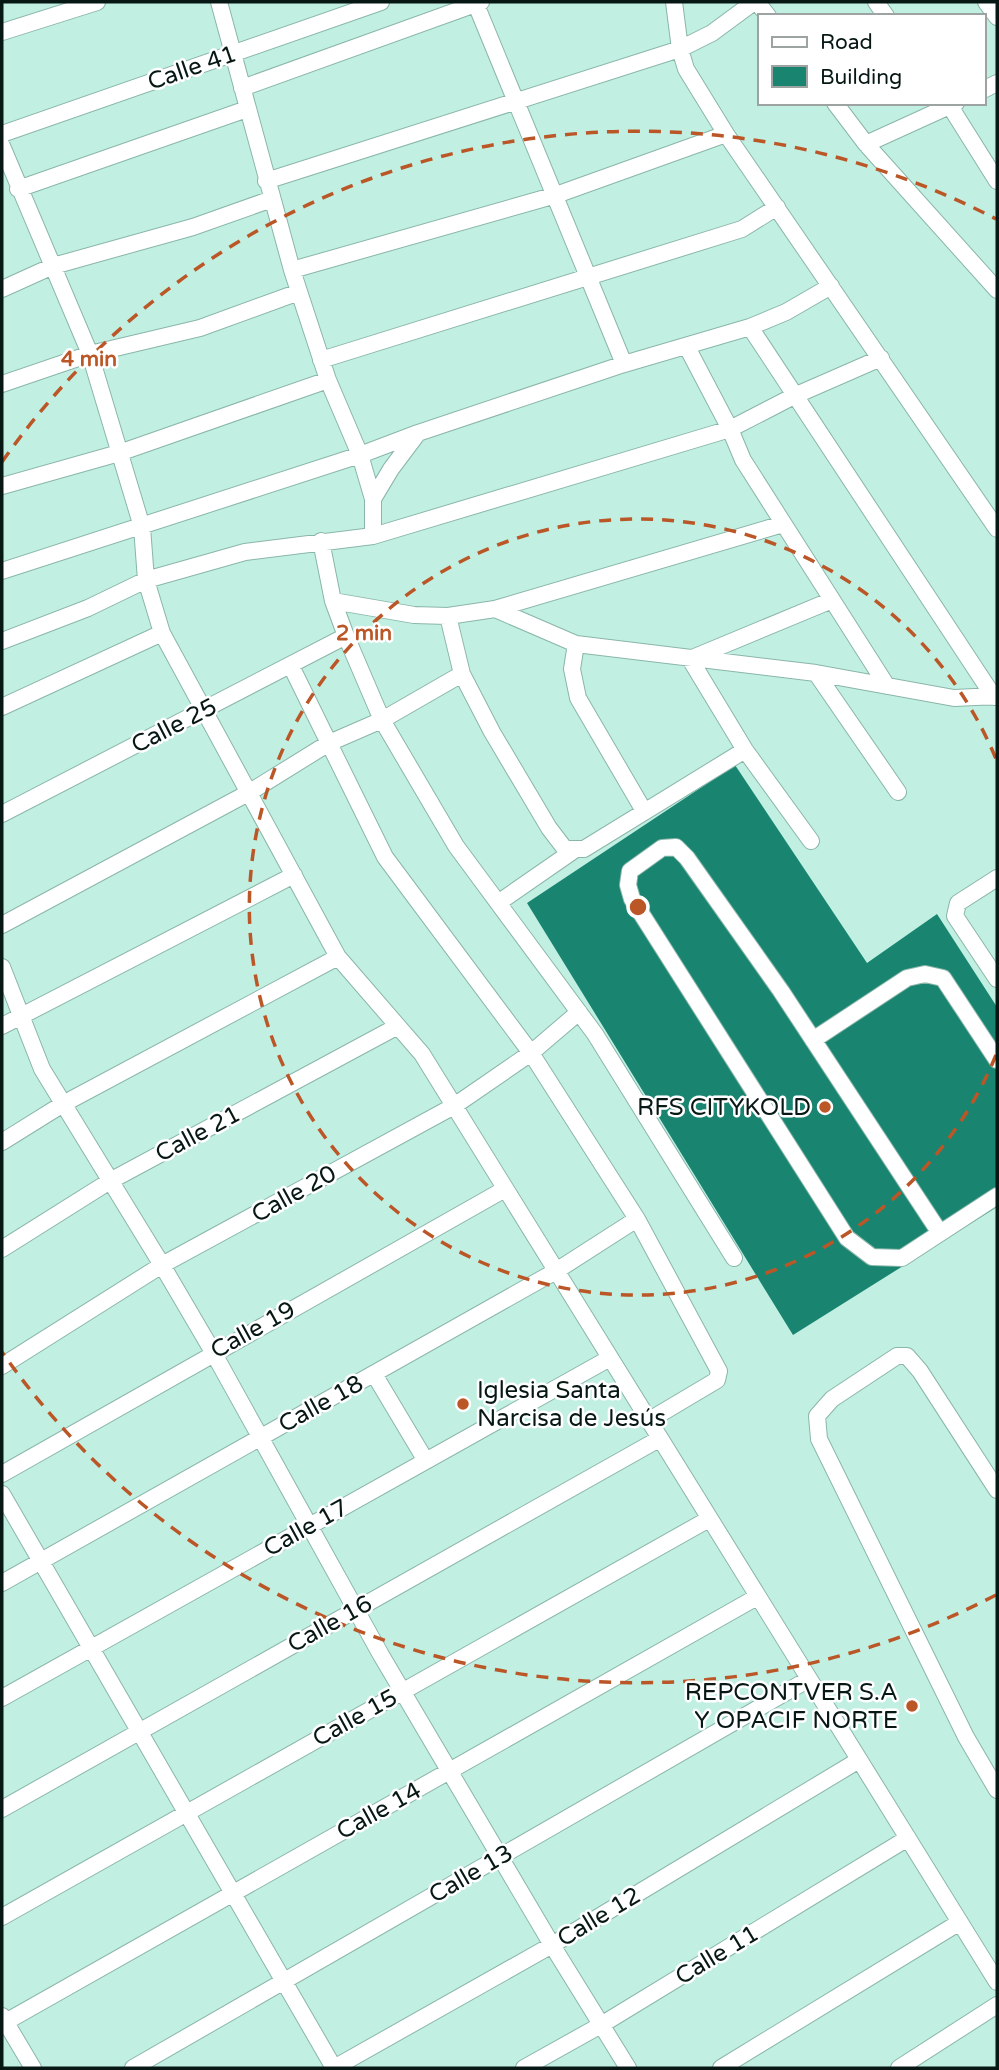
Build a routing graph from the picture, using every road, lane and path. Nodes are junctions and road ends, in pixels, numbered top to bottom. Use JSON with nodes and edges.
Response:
{"nodes":[{"id":1,"x":97,"y":2,"type":"edge"},
{"id":2,"x":219,"y":2,"type":"edge"},
{"id":3,"x":381,"y":2,"type":"edge"},
{"id":4,"x":477,"y":2,"type":"edge"},
{"id":5,"x":674,"y":2,"type":"edge"},
{"id":6,"x":755,"y":2,"type":"edge"},
{"id":7,"x":986,"y":2,"type":"edge"},
{"id":8,"x":997,"y":17,"type":"edge"},
{"id":9,"x":2,"y":32,"type":"edge"},
{"id":10,"x":680,"y":49,"type":"junction"},
{"id":11,"x":232,"y":54,"type":"junction"},
{"id":12,"x":242,"y":88,"type":"junction"},
{"id":13,"x":515,"y":101,"type":"junction"},
{"id":14,"x":837,"y":105,"type":"edge"},
{"id":15,"x":949,"y":105,"type":"edge"},
{"id":16,"x":952,"y":105,"type":"edge"},
{"id":17,"x":247,"y":109,"type":"junction"},
{"id":18,"x":2,"y":134,"type":"edge"},
{"id":19,"x":726,"y":134,"type":"junction"},
{"id":20,"x":866,"y":144,"type":"junction"},
{"id":21,"x":2,"y":146,"type":"edge"},
{"id":22,"x":266,"y":181,"type":"junction"},
{"id":23,"x":997,"y":181,"type":"edge"},
{"id":24,"x":18,"y":189,"type":"junction"},
{"id":25,"x":556,"y":195,"type":"junction"},
{"id":26,"x":272,"y":199,"type":"junction"},
{"id":27,"x":777,"y":207,"type":"junction"},
{"id":28,"x":53,"y":266,"type":"junction"},
{"id":29,"x":292,"y":270,"type":"junction"},
{"id":30,"x":589,"y":277,"type":"junction"},
{"id":31,"x":831,"y":286,"type":"junction"},
{"id":32,"x":2,"y":289,"type":"edge"},
{"id":33,"x":997,"y":290,"type":"edge"},
{"id":34,"x":299,"y":292,"type":"junction"},
{"id":35,"x":750,"y":327,"type":"junction"},
{"id":36,"x":687,"y":347,"type":"junction"},
{"id":37,"x":90,"y":354,"type":"junction"},
{"id":38,"x":881,"y":358,"type":"junction"},
{"id":39,"x":321,"y":360,"type":"junction"},
{"id":40,"x":624,"y":364,"type":"junction"},
{"id":41,"x":328,"y":380,"type":"junction"},
{"id":42,"x":2,"y":384,"type":"edge"},
{"id":43,"x":794,"y":396,"type":"junction"},
{"id":44,"x":730,"y":429,"type":"junction"},
{"id":45,"x":418,"y":433,"type":"junction"},
{"id":46,"x":119,"y":453,"type":"junction"},
{"id":47,"x":360,"y":455,"type":"junction"},
{"id":48,"x":2,"y":486,"type":"edge"},
{"id":49,"x":373,"y":499,"type":"junction"},
{"id":50,"x":783,"y":524,"type":"junction"},
{"id":51,"x":142,"y":527,"type":"junction"},
{"id":52,"x":997,"y":528,"type":"edge"},
{"id":53,"x":373,"y":536,"type":"junction"},
{"id":54,"x":321,"y":541,"type":"junction"},
{"id":55,"x":2,"y":571,"type":"edge"},
{"id":56,"x":146,"y":580,"type":"junction"},
{"id":57,"x":832,"y":600,"type":"junction"},
{"id":58,"x":334,"y":601,"type":"junction"},
{"id":59,"x":495,"y":609,"type":"junction"},
{"id":60,"x":447,"y":616,"type":"junction"},
{"id":61,"x":163,"y":633,"type":"junction"},
{"id":62,"x":346,"y":636,"type":"junction"},
{"id":63,"x":2,"y":641,"type":"edge"},
{"id":64,"x":576,"y":645,"type":"junction"},
{"id":65,"x":690,"y":659,"type":"junction"},
{"id":66,"x":291,"y":666,"type":"junction"},
{"id":67,"x":816,"y":673,"type":"junction"},
{"id":68,"x":462,"y":674,"type":"junction"},
{"id":69,"x":887,"y":686,"type":"junction"},
{"id":70,"x":996,"y":696,"type":"edge"},
{"id":71,"x":2,"y":707,"type":"edge"},
{"id":72,"x":205,"y":710,"type":"junction"},
{"id":73,"x":382,"y":720,"type":"junction"},
{"id":74,"x":329,"y":743,"type":"junction"},
{"id":75,"x":745,"y":750,"type":"junction"},
{"id":76,"x":250,"y":792,"type":"junction"},
{"id":77,"x":898,"y":792,"type":"dead end"},
{"id":78,"x":643,"y":811,"type":"junction"},
{"id":79,"x":2,"y":814,"type":"edge"},
{"id":80,"x":811,"y":841,"type":"dead end"},
{"id":81,"x":573,"y":851,"type":"junction"},
{"id":82,"x":294,"y":875,"type":"junction"},
{"id":83,"x":997,"y":878,"type":"edge"},
{"id":84,"x":498,"y":903,"type":"junction"},
{"id":85,"x":2,"y":925,"type":"edge"},
{"id":86,"x":338,"y":957,"type":"junction"},
{"id":87,"x":2,"y":967,"type":"edge"},
{"id":88,"x":996,"y":976,"type":"edge"},
{"id":89,"x":579,"y":1012,"type":"junction"},
{"id":90,"x":20,"y":1014,"type":"junction"},
{"id":91,"x":2,"y":1026,"type":"edge"},
{"id":92,"x":397,"y":1026,"type":"junction"},
{"id":93,"x":813,"y":1040,"type":"junction"},
{"id":94,"x":531,"y":1053,"type":"junction"},
{"id":95,"x":997,"y":1060,"type":"edge"},
{"id":96,"x":63,"y":1104,"type":"junction"},
{"id":97,"x":454,"y":1106,"type":"junction"},
{"id":98,"x":2,"y":1142,"type":"edge"},
{"id":99,"x":110,"y":1181,"type":"junction"},
{"id":100,"x":505,"y":1189,"type":"junction"},
{"id":101,"x":997,"y":1196,"type":"edge"},
{"id":102,"x":637,"y":1219,"type":"junction"},
{"id":103,"x":940,"y":1233,"type":"junction"},
{"id":104,"x":2,"y":1249,"type":"edge"},
{"id":105,"x":734,"y":1258,"type":"dead end"},
{"id":106,"x":162,"y":1265,"type":"junction"},
{"id":107,"x":556,"y":1271,"type":"junction"},
{"id":108,"x":213,"y":1352,"type":"junction"},
{"id":109,"x":610,"y":1358,"type":"junction"},
{"id":110,"x":2,"y":1366,"type":"edge"},
{"id":111,"x":374,"y":1374,"type":"junction"},
{"id":112,"x":648,"y":1421,"type":"junction"},
{"id":113,"x":260,"y":1438,"type":"junction"},
{"id":114,"x":659,"y":1439,"type":"junction"},
{"id":115,"x":426,"y":1461,"type":"junction"},
{"id":116,"x":2,"y":1474,"type":"edge"},
{"id":117,"x":997,"y":1490,"type":"edge"},
{"id":118,"x":2,"y":1494,"type":"edge"},
{"id":119,"x":709,"y":1519,"type":"junction"},
{"id":120,"x":309,"y":1526,"type":"junction"},
{"id":121,"x":41,"y":1561,"type":"junction"},
{"id":122,"x":2,"y":1583,"type":"edge"},
{"id":123,"x":757,"y":1597,"type":"junction"},
{"id":124,"x":356,"y":1609,"type":"junction"},
{"id":125,"x":91,"y":1648,"type":"junction"},
{"id":126,"x":809,"y":1679,"type":"junction"},
{"id":127,"x":402,"y":1691,"type":"junction"},
{"id":128,"x":2,"y":1698,"type":"edge"},
{"id":129,"x":139,"y":1731,"type":"junction"},
{"id":130,"x":859,"y":1760,"type":"junction"},
{"id":131,"x":449,"y":1771,"type":"junction"},
{"id":132,"x":997,"y":1790,"type":"edge"},
{"id":133,"x":2,"y":1809,"type":"edge"},
{"id":134,"x":187,"y":1813,"type":"junction"},
{"id":135,"x":908,"y":1838,"type":"junction"},
{"id":136,"x":500,"y":1857,"type":"junction"},
{"id":137,"x":233,"y":1893,"type":"junction"},
{"id":138,"x":2,"y":1917,"type":"edge"},
{"id":139,"x":960,"y":1922,"type":"junction"},
{"id":140,"x":552,"y":1945,"type":"junction"},
{"id":141,"x":284,"y":1981,"type":"junction"},
{"id":142,"x":997,"y":1982,"type":"edge"},
{"id":143,"x":997,"y":2005,"type":"edge"},
{"id":144,"x":3,"y":2021,"type":"edge"},
{"id":145,"x":601,"y":2025,"type":"junction"},
{"id":146,"x":33,"y":2068,"type":"edge"},
{"id":147,"x":133,"y":2068,"type":"edge"},
{"id":148,"x":334,"y":2068,"type":"edge"},
{"id":149,"x":524,"y":2068,"type":"edge"},
{"id":150,"x":628,"y":2068,"type":"edge"},
{"id":151,"x":721,"y":2068,"type":"edge"},
{"id":152,"x":899,"y":2068,"type":"edge"}],
"edges":[{"from":1,"to":9,"type":"street"},
{"from":2,"to":11,"type":"street"},
{"from":3,"to":11,"type":"street","name":"Calle 41"},
{"from":4,"to":12,"type":"street"},
{"from":4,"to":13,"type":"street"},
{"from":5,"to":10,"type":"street"},
{"from":6,"to":10,"type":"street"},
{"from":7,"to":8,"type":"street"},
{"from":10,"to":13,"type":"street"},
{"from":10,"to":19,"type":"street"},
{"from":11,"to":12,"type":"street"},
{"from":11,"to":18,"type":"street","name":"Calle 41"},
{"from":12,"to":17,"type":"street"},
{"from":13,"to":22,"type":"street"},
{"from":13,"to":25,"type":"street"},
{"from":14,"to":20,"type":"street"},
{"from":15,"to":20,"type":"street"},
{"from":16,"to":23,"type":"street"},
{"from":17,"to":22,"type":"street"},
{"from":17,"to":24,"type":"street"},
{"from":19,"to":25,"type":"street"},
{"from":19,"to":27,"type":"street"},
{"from":20,"to":33,"type":"street"},
{"from":21,"to":24,"type":"street"},
{"from":22,"to":26,"type":"street"},
{"from":24,"to":28,"type":"street"},
{"from":25,"to":29,"type":"street"},
{"from":25,"to":30,"type":"street"},
{"from":26,"to":28,"type":"street"},
{"from":26,"to":29,"type":"street"},
{"from":27,"to":30,"type":"street"},
{"from":27,"to":31,"type":"street"},
{"from":28,"to":32,"type":"street"},
{"from":28,"to":37,"type":"street"},
{"from":29,"to":34,"type":"street"},
{"from":30,"to":39,"type":"street"},
{"from":30,"to":40,"type":"street"},
{"from":31,"to":35,"type":"street"},
{"from":31,"to":38,"type":"street"},
{"from":34,"to":37,"type":"street"},
{"from":34,"to":39,"type":"street"},
{"from":35,"to":36,"type":"street"},
{"from":35,"to":43,"type":"street"},
{"from":36,"to":40,"type":"street"},
{"from":36,"to":44,"type":"street"},
{"from":37,"to":42,"type":"street"},
{"from":37,"to":46,"type":"street"},
{"from":38,"to":43,"type":"street"},
{"from":38,"to":52,"type":"street"},
{"from":39,"to":41,"type":"street"},
{"from":40,"to":45,"type":"street"},
{"from":41,"to":46,"type":"street"},
{"from":41,"to":47,"type":"street"},
{"from":43,"to":44,"type":"street"},
{"from":43,"to":70,"type":"street"},
{"from":44,"to":50,"type":"street"},
{"from":44,"to":53,"type":"street"},
{"from":45,"to":47,"type":"street"},
{"from":45,"to":49,"type":"street"},
{"from":46,"to":48,"type":"street"},
{"from":46,"to":51,"type":"street"},
{"from":47,"to":49,"type":"street"},
{"from":47,"to":51,"type":"street"},
{"from":49,"to":53,"type":"street"},
{"from":50,"to":57,"type":"street"},
{"from":50,"to":59,"type":"street"},
{"from":51,"to":55,"type":"street"},
{"from":51,"to":56,"type":"street"},
{"from":53,"to":54,"type":"street"},
{"from":54,"to":56,"type":"street"},
{"from":54,"to":58,"type":"street"},
{"from":56,"to":61,"type":"street"},
{"from":56,"to":63,"type":"street"},
{"from":57,"to":65,"type":"street"},
{"from":57,"to":69,"type":"street"},
{"from":58,"to":60,"type":"street"},
{"from":58,"to":62,"type":"street"},
{"from":59,"to":60,"type":"street"},
{"from":59,"to":64,"type":"street"},
{"from":60,"to":68,"type":"street"},
{"from":61,"to":71,"type":"street"},
{"from":61,"to":72,"type":"street"},
{"from":62,"to":66,"type":"street","name":"Calle 25"},
{"from":62,"to":73,"type":"street"},
{"from":64,"to":65,"type":"street"},
{"from":64,"to":78,"type":"street"},
{"from":65,"to":67,"type":"street"},
{"from":65,"to":75,"type":"street"},
{"from":66,"to":72,"type":"street","name":"Calle 25"},
{"from":66,"to":74,"type":"street"},
{"from":67,"to":69,"type":"street"},
{"from":67,"to":77,"type":"street"},
{"from":68,"to":73,"type":"street"},
{"from":68,"to":81,"type":"street"},
{"from":69,"to":70,"type":"street"},
{"from":72,"to":76,"type":"street"},
{"from":72,"to":79,"type":"street","name":"Calle 25"},
{"from":73,"to":74,"type":"street"},
{"from":73,"to":84,"type":"street"},
{"from":74,"to":76,"type":"street"},
{"from":74,"to":94,"type":"street"},
{"from":75,"to":78,"type":"street"},
{"from":75,"to":80,"type":"street"},
{"from":76,"to":82,"type":"street"},
{"from":76,"to":85,"type":"street"},
{"from":78,"to":81,"type":"street"},
{"from":81,"to":84,"type":"street"},
{"from":82,"to":86,"type":"street"},
{"from":82,"to":90,"type":"street"},
{"from":83,"to":88,"type":"street"},
{"from":84,"to":89,"type":"street"},
{"from":86,"to":92,"type":"street"},
{"from":86,"to":96,"type":"street"},
{"from":87,"to":90,"type":"street"},
{"from":89,"to":94,"type":"street","name":"Calle 20"},
{"from":89,"to":105,"type":"street"},
{"from":90,"to":91,"type":"street"},
{"from":90,"to":96,"type":"street"},
{"from":92,"to":97,"type":"street"},
{"from":92,"to":99,"type":"street","name":"Calle 21"},
{"from":93,"to":95,"type":"street"},
{"from":93,"to":103,"type":"street"},
{"from":93,"to":103,"type":"street"},
{"from":94,"to":97,"type":"street","name":"Calle 20"},
{"from":94,"to":102,"type":"street"},
{"from":96,"to":98,"type":"street"},
{"from":96,"to":99,"type":"street"},
{"from":97,"to":100,"type":"street"},
{"from":97,"to":106,"type":"street","name":"Calle 20"},
{"from":99,"to":104,"type":"street","name":"Calle 21"},
{"from":99,"to":106,"type":"street"},
{"from":100,"to":107,"type":"street"},
{"from":100,"to":108,"type":"street","name":"Calle 19"},
{"from":101,"to":103,"type":"street"},
{"from":102,"to":107,"type":"street","name":"Calle 18"},
{"from":102,"to":112,"type":"street"},
{"from":106,"to":108,"type":"street"},
{"from":106,"to":110,"type":"street","name":"Calle 20"},
{"from":107,"to":109,"type":"street"},
{"from":107,"to":111,"type":"street","name":"Calle 18"},
{"from":108,"to":113,"type":"street"},
{"from":108,"to":116,"type":"street","name":"Calle 19"},
{"from":109,"to":112,"type":"street"},
{"from":109,"to":115,"type":"street","name":"Calle 17"},
{"from":111,"to":113,"type":"street","name":"Calle 18"},
{"from":111,"to":115,"type":"street"},
{"from":112,"to":114,"type":"street"},
{"from":113,"to":120,"type":"street"},
{"from":113,"to":121,"type":"street","name":"Calle 18"},
{"from":114,"to":119,"type":"street"},
{"from":114,"to":124,"type":"street","name":"Calle 16"},
{"from":115,"to":120,"type":"street","name":"Calle 17"},
{"from":117,"to":132,"type":"street"},
{"from":118,"to":121,"type":"street"},
{"from":119,"to":123,"type":"street"},
{"from":119,"to":127,"type":"street","name":"Calle 15"},
{"from":120,"to":124,"type":"street"},
{"from":120,"to":125,"type":"street","name":"Calle 17"},
{"from":121,"to":122,"type":"street","name":"Calle 18"},
{"from":121,"to":125,"type":"street"},
{"from":123,"to":126,"type":"street"},
{"from":123,"to":131,"type":"street","name":"Calle 14"},
{"from":124,"to":127,"type":"street"},
{"from":124,"to":129,"type":"street","name":"Calle 16"},
{"from":125,"to":128,"type":"street","name":"Calle 17"},
{"from":125,"to":129,"type":"street"},
{"from":126,"to":130,"type":"street"},
{"from":126,"to":136,"type":"street","name":"Calle 13"},
{"from":127,"to":131,"type":"street"},
{"from":127,"to":134,"type":"street","name":"Calle 15"},
{"from":129,"to":133,"type":"street","name":"Calle 16"},
{"from":129,"to":134,"type":"street"},
{"from":130,"to":135,"type":"street"},
{"from":130,"to":140,"type":"street","name":"Calle 12"},
{"from":131,"to":136,"type":"street"},
{"from":131,"to":137,"type":"street","name":"Calle 14"},
{"from":134,"to":137,"type":"street"},
{"from":134,"to":138,"type":"street","name":"Calle 15"},
{"from":135,"to":139,"type":"street"},
{"from":135,"to":145,"type":"street","name":"Calle 11"},
{"from":136,"to":140,"type":"street"},
{"from":136,"to":141,"type":"street","name":"Calle 13"},
{"from":137,"to":141,"type":"street"},
{"from":137,"to":144,"type":"street","name":"Calle 14"},
{"from":139,"to":142,"type":"street"},
{"from":139,"to":151,"type":"street"},
{"from":140,"to":145,"type":"street"},
{"from":140,"to":148,"type":"street","name":"Calle 12"},
{"from":141,"to":147,"type":"street","name":"Calle 13"},
{"from":141,"to":148,"type":"street"},
{"from":143,"to":152,"type":"street"},
{"from":144,"to":146,"type":"street"},
{"from":145,"to":149,"type":"street","name":"Calle 11"},
{"from":145,"to":150,"type":"street"}]}
